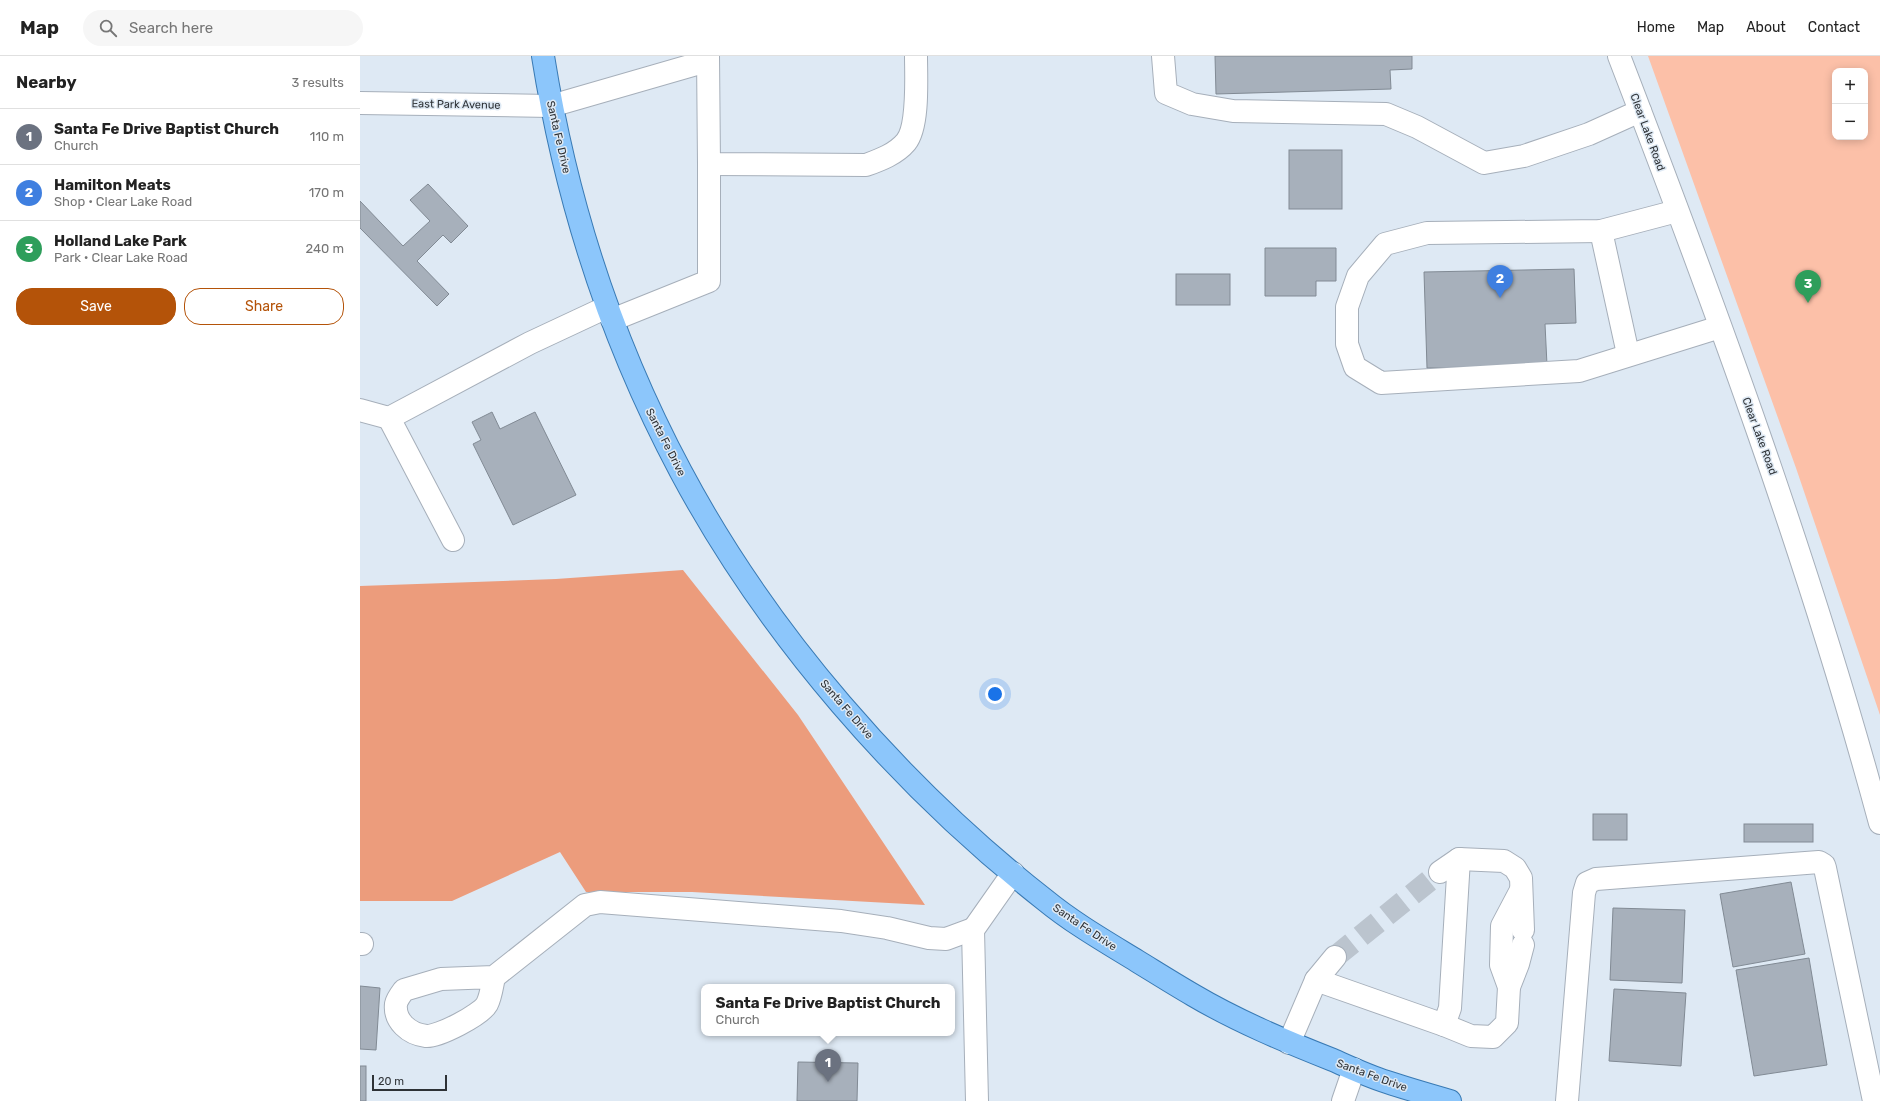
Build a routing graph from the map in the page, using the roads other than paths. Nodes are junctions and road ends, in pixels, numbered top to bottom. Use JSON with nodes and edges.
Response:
{"nodes":[{"id":1,"x":543,"y":56,"type":"edge"},
{"id":2,"x":916,"y":56,"type":"edge"},
{"id":3,"x":1163,"y":56,"type":"edge"},
{"id":4,"x":1619,"y":56,"type":"edge"},
{"id":5,"x":707,"y":59,"type":"edge"},
{"id":6,"x":360,"y":103,"type":"edge"},
{"id":7,"x":551,"y":106,"type":"junction"},
{"id":8,"x":1640,"y":111,"type":"junction"},
{"id":9,"x":709,"y":164,"type":"junction"},
{"id":10,"x":1677,"y":211,"type":"junction"},
{"id":11,"x":1601,"y":231,"type":"junction"},
{"id":12,"x":610,"y":313,"type":"junction"},
{"id":13,"x":1720,"y":327,"type":"junction"},
{"id":14,"x":1628,"y":354,"type":"junction"},
{"id":15,"x":360,"y":410,"type":"edge"},
{"id":16,"x":389,"y":418,"type":"junction"},
{"id":17,"x":453,"y":540,"type":"dead end"},
{"id":18,"x":1880,"y":823,"type":"edge"},
{"id":19,"x":1459,"y":859,"type":"junction"},
{"id":20,"x":1440,"y":872,"type":"tunnel mouth"},
{"id":21,"x":1013,"y":874,"type":"junction"},
{"id":22,"x":1521,"y":890,"type":"junction"},
{"id":23,"x":973,"y":929,"type":"junction"},
{"id":24,"x":1335,"y":957,"type":"tunnel mouth"},
{"id":25,"x":494,"y":977,"type":"dead end"},
{"id":26,"x":1316,"y":980,"type":"junction"},
{"id":27,"x":1509,"y":987,"type":"junction"},
{"id":28,"x":1444,"y":1025,"type":"junction"},
{"id":29,"x":1289,"y":1042,"type":"junction"},
{"id":30,"x":1354,"y":1069,"type":"junction"},
{"id":31,"x":1874,"y":1076,"type":"edge"},
{"id":32,"x":977,"y":1101,"type":"edge"},
{"id":33,"x":1343,"y":1101,"type":"edge"},
{"id":34,"x":1450,"y":1101,"type":"edge"},
{"id":35,"x":1567,"y":1101,"type":"edge"},
{"id":36,"x":1874,"y":1101,"type":"edge"}],
"edges":[{"from":1,"to":7,"type":"main road","name":"Santa Fe Drive"},
{"from":2,"to":9,"type":"street"},
{"from":3,"to":8,"type":"street"},
{"from":4,"to":8,"type":"street","name":"Clear Lake Road"},
{"from":5,"to":7,"type":"street","name":"East Park Avenue"},
{"from":5,"to":9,"type":"street"},
{"from":6,"to":7,"type":"street","name":"East Park Avenue"},
{"from":7,"to":12,"type":"main road","name":"Santa Fe Drive"},
{"from":8,"to":10,"type":"street","name":"Clear Lake Road"},
{"from":9,"to":12,"type":"street"},
{"from":10,"to":11,"type":"street"},
{"from":10,"to":13,"type":"street","name":"Clear Lake Road"},
{"from":11,"to":14,"type":"street"},
{"from":11,"to":14,"type":"street"},
{"from":12,"to":16,"type":"street"},
{"from":12,"to":21,"type":"main road","name":"Santa Fe Drive"},
{"from":13,"to":14,"type":"street"},
{"from":13,"to":18,"type":"street","name":"Clear Lake Road"},
{"from":15,"to":16,"type":"street"},
{"from":16,"to":17,"type":"street"},
{"from":19,"to":20,"type":"street"},
{"from":19,"to":22,"type":"street"},
{"from":19,"to":28,"type":"street"},
{"from":21,"to":23,"type":"street"},
{"from":21,"to":29,"type":"main road","name":"Santa Fe Drive"},
{"from":22,"to":27,"type":"street"},
{"from":22,"to":27,"type":"street"},
{"from":23,"to":25,"type":"street"},
{"from":23,"to":32,"type":"street"},
{"from":24,"to":26,"type":"street"},
{"from":26,"to":28,"type":"street"},
{"from":26,"to":29,"type":"street"},
{"from":27,"to":28,"type":"street"},
{"from":29,"to":30,"type":"main road","name":"Santa Fe Drive"},
{"from":30,"to":33,"type":"street"},
{"from":30,"to":34,"type":"main road","name":"Santa Fe Drive"},
{"from":31,"to":35,"type":"street"},
{"from":31,"to":36,"type":"street"}]}
